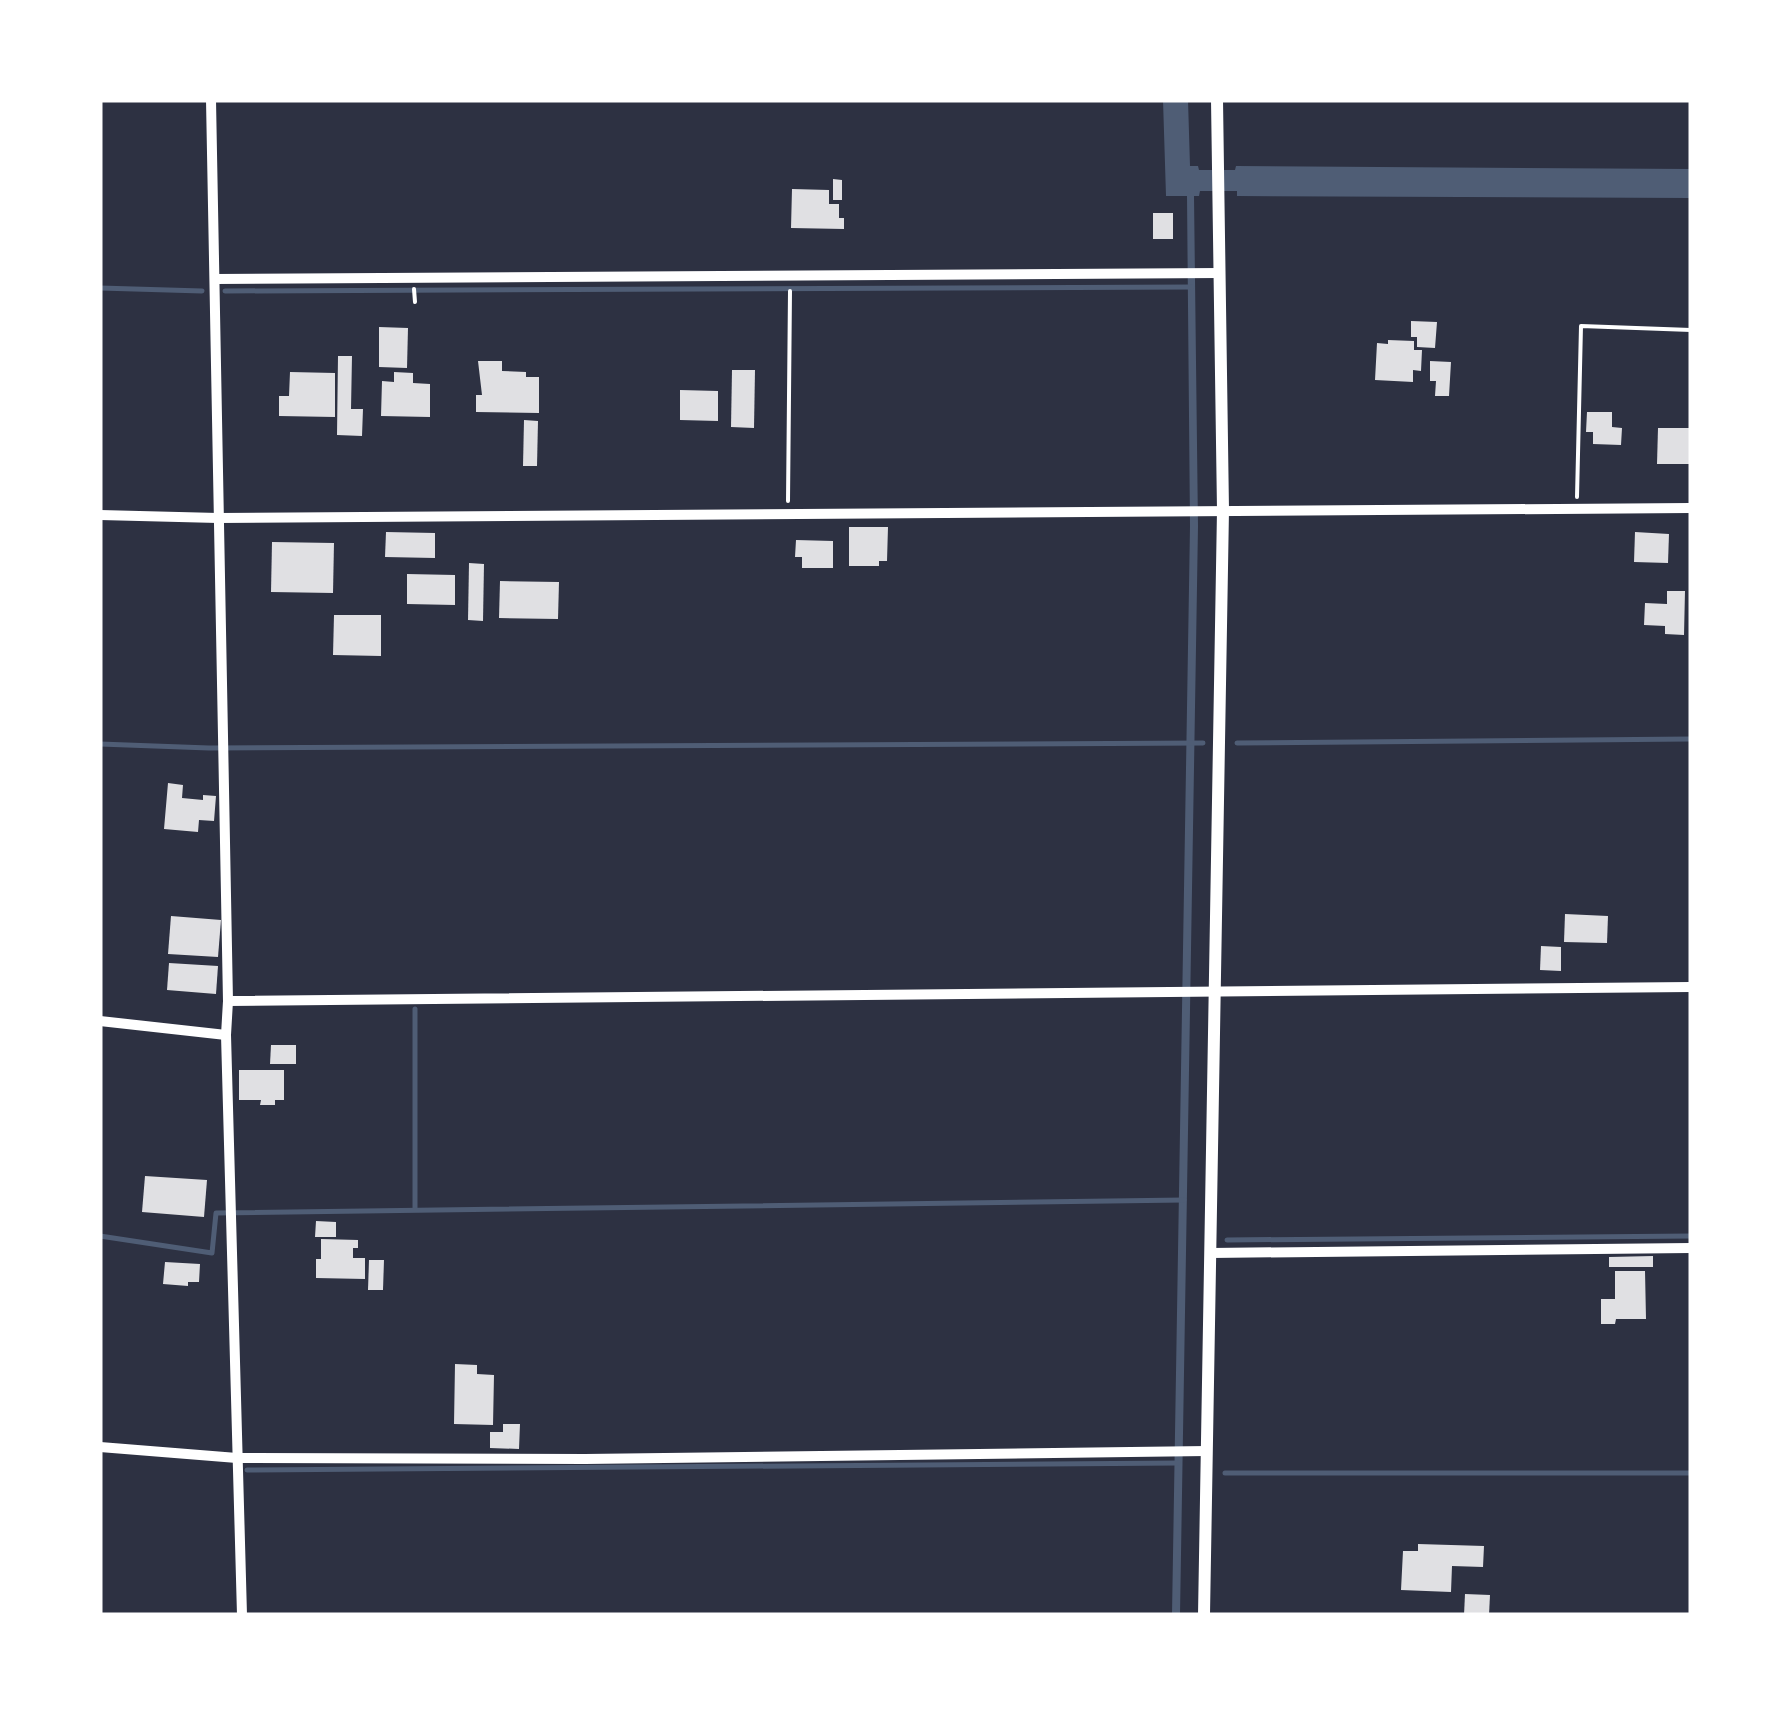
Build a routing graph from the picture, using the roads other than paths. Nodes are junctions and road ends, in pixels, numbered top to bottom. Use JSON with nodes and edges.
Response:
{"nodes":[{"id":1,"x":211,"y":100,"type":"edge"},
{"id":2,"x":1217,"y":100,"type":"edge"},
{"id":3,"x":1220,"y":274,"type":"junction"},
{"id":4,"x":215,"y":279,"type":"junction"},
{"id":5,"x":1691,"y":508,"type":"edge"},
{"id":6,"x":1223,"y":510,"type":"junction"},
{"id":7,"x":100,"y":514,"type":"edge"},
{"id":8,"x":218,"y":518,"type":"junction"},
{"id":9,"x":1691,"y":987,"type":"edge"},
{"id":10,"x":1215,"y":991,"type":"junction"},
{"id":11,"x":228,"y":1001,"type":"junction"},
{"id":12,"x":100,"y":1021,"type":"edge"},
{"id":13,"x":226,"y":1035,"type":"junction"},
{"id":14,"x":1691,"y":1248,"type":"edge"},
{"id":15,"x":1211,"y":1253,"type":"junction"},
{"id":16,"x":100,"y":1446,"type":"edge"},
{"id":17,"x":1207,"y":1451,"type":"junction"},
{"id":18,"x":238,"y":1458,"type":"junction"},
{"id":19,"x":242,"y":1615,"type":"edge"},
{"id":20,"x":1204,"y":1615,"type":"edge"}],
"edges":[{"from":1,"to":4,"type":"street"},
{"from":2,"to":3,"type":"street"},
{"from":3,"to":4,"type":"street"},
{"from":3,"to":6,"type":"street"},
{"from":4,"to":8,"type":"street"},
{"from":5,"to":6,"type":"street"},
{"from":6,"to":8,"type":"street"},
{"from":6,"to":10,"type":"street"},
{"from":7,"to":8,"type":"street"},
{"from":8,"to":11,"type":"street"},
{"from":9,"to":10,"type":"street"},
{"from":10,"to":11,"type":"street"},
{"from":10,"to":15,"type":"street"},
{"from":11,"to":13,"type":"street"},
{"from":12,"to":13,"type":"street"},
{"from":13,"to":18,"type":"street"},
{"from":14,"to":15,"type":"street"},
{"from":15,"to":17,"type":"street"},
{"from":16,"to":18,"type":"street"},
{"from":17,"to":18,"type":"street"},
{"from":17,"to":20,"type":"street"},
{"from":18,"to":19,"type":"street"}]}
